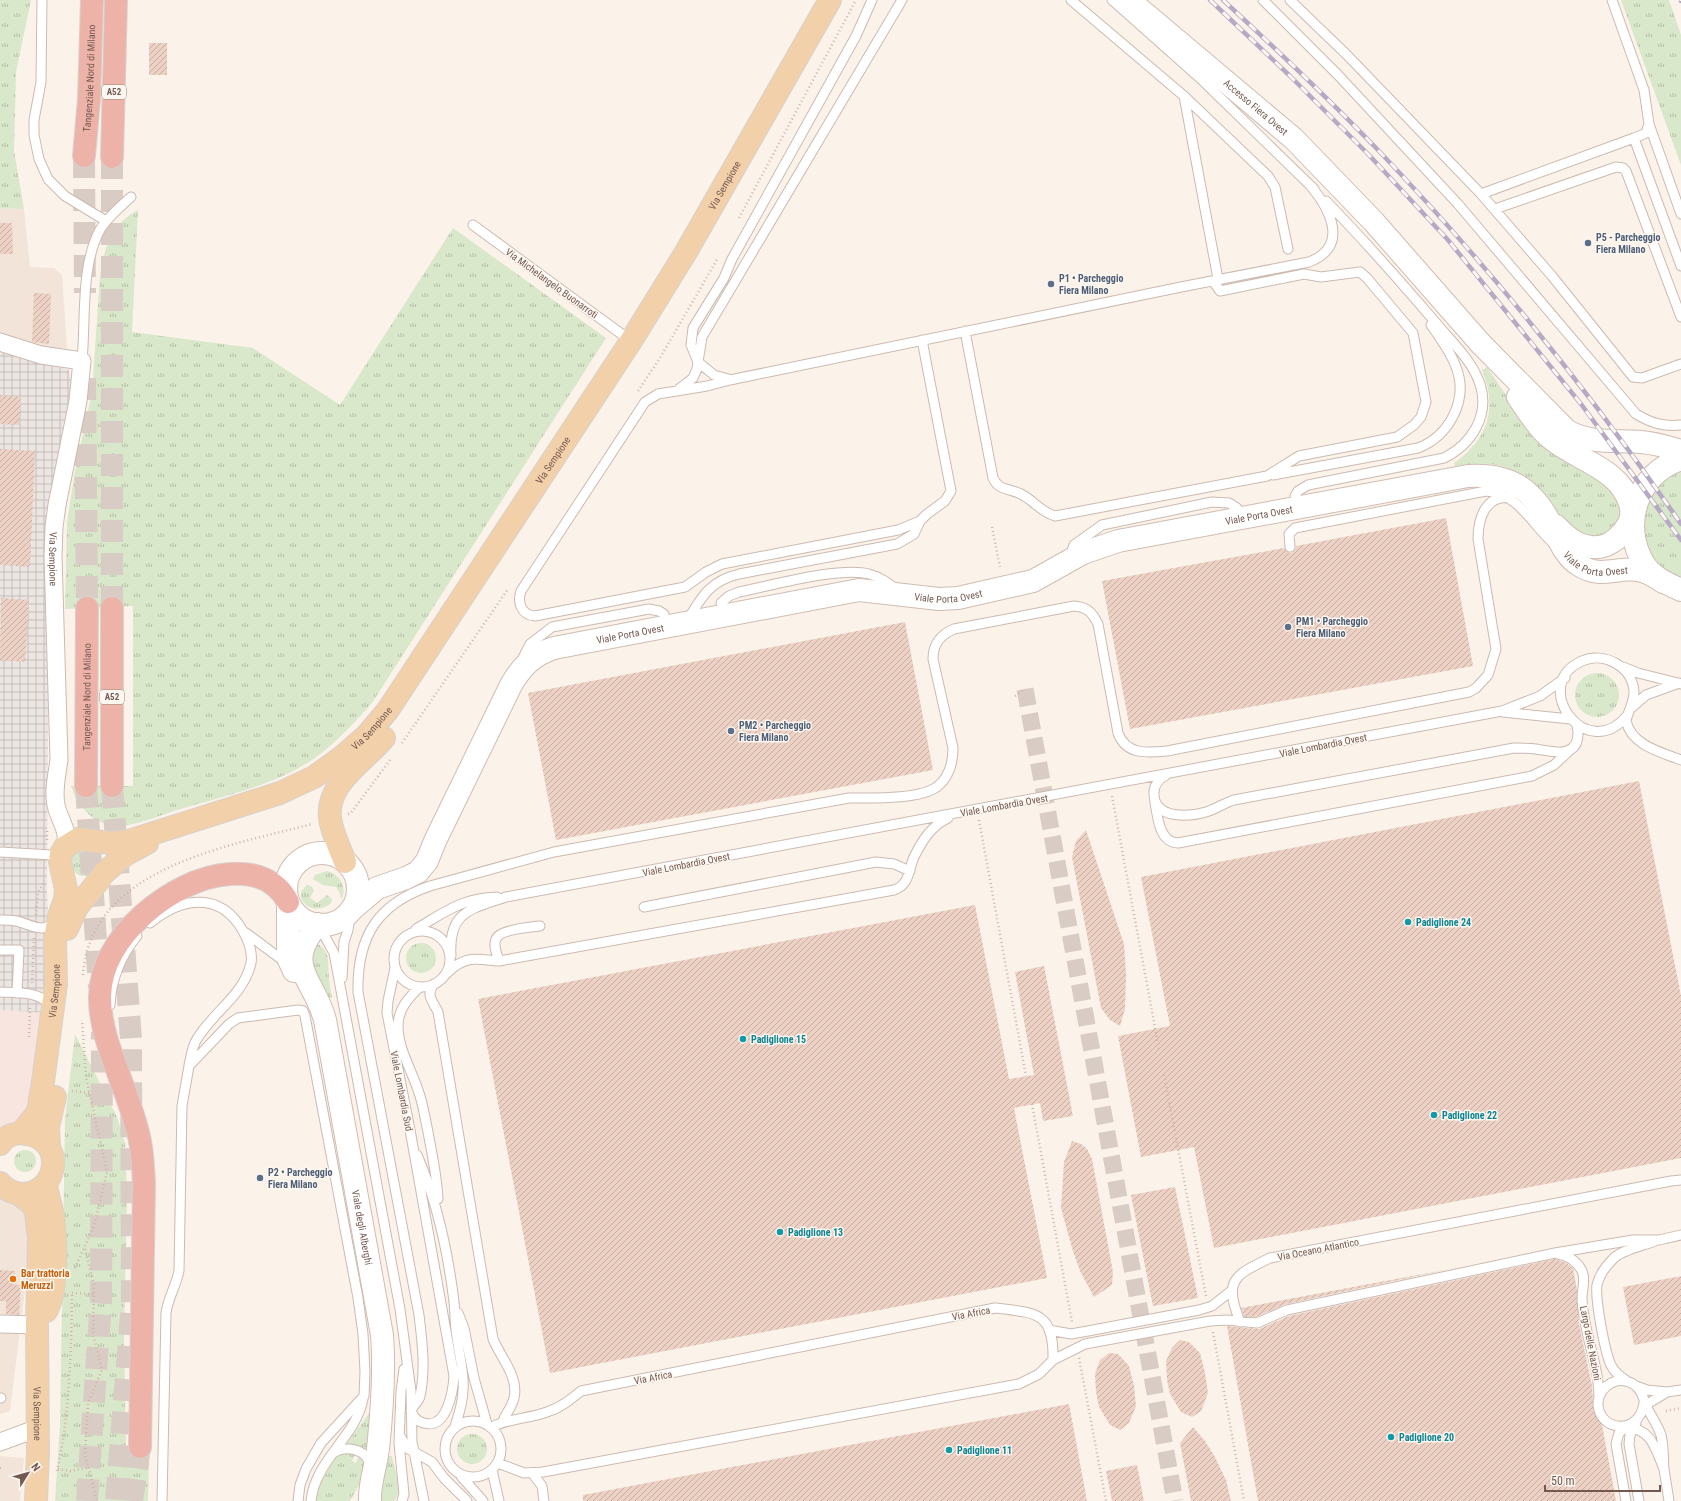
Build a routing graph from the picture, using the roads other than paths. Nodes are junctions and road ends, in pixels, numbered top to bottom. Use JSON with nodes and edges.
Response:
{"nodes":[{"id":1,"x":42,"y":0,"type":"edge"},
{"id":2,"x":78,"y":0,"type":"edge"},
{"id":3,"x":92,"y":0,"type":"edge"},
{"id":4,"x":116,"y":0,"type":"edge"},
{"id":5,"x":119,"y":0,"type":"edge"},
{"id":6,"x":830,"y":0,"type":"edge"},
{"id":7,"x":872,"y":0,"type":"edge"},
{"id":8,"x":902,"y":0,"type":"edge"},
{"id":9,"x":1072,"y":0,"type":"edge"},
{"id":10,"x":1112,"y":0,"type":"edge"},
{"id":11,"x":1129,"y":0,"type":"edge"},
{"id":12,"x":1263,"y":0,"type":"edge"},
{"id":13,"x":1290,"y":0,"type":"edge"},
{"id":14,"x":1612,"y":0,"type":"edge"},
{"id":15,"x":115,"y":26,"type":"junction"},
{"id":16,"x":1184,"y":96,"type":"junction"},
{"id":17,"x":89,"y":99,"type":"junction"},
{"id":18,"x":1649,"y":124,"type":"junction"},
{"id":19,"x":1634,"y":138,"type":"junction"},
{"id":20,"x":84,"y":156,"type":"tunnel mouth"},
{"id":21,"x":112,"y":157,"type":"tunnel mouth"},
{"id":22,"x":1310,"y":185,"type":"junction"},
{"id":23,"x":1481,"y":194,"type":"junction"},
{"id":24,"x":131,"y":197,"type":"dead end"},
{"id":25,"x":1495,"y":210,"type":"junction"},
{"id":26,"x":1681,"y":214,"type":"edge"},
{"id":27,"x":106,"y":221,"type":"junction"},
{"id":28,"x":473,"y":225,"type":"dead end"},
{"id":29,"x":1288,"y":249,"type":"dead end"},
{"id":30,"x":1681,"y":266,"type":"edge"},
{"id":31,"x":1216,"y":280,"type":"junction"},
{"id":32,"x":1412,"y":295,"type":"junction"},
{"id":33,"x":1681,"y":317,"type":"edge"},
{"id":34,"x":965,"y":331,"type":"junction"},
{"id":35,"x":922,"y":340,"type":"junction"},
{"id":36,"x":631,"y":341,"type":"junction"},
{"id":37,"x":0,"y":342,"type":"edge"},
{"id":38,"x":1481,"y":344,"type":"junction"},
{"id":39,"x":82,"y":361,"type":"junction"},
{"id":40,"x":698,"y":362,"type":"junction"},
{"id":41,"x":1681,"y":364,"type":"edge"},
{"id":42,"x":730,"y":380,"type":"junction"},
{"id":43,"x":676,"y":390,"type":"junction"},
{"id":44,"x":1681,"y":425,"type":"edge"},
{"id":45,"x":1681,"y":450,"type":"edge"},
{"id":46,"x":1681,"y":458,"type":"edge"},
{"id":47,"x":1267,"y":476,"type":"junction"},
{"id":48,"x":1295,"y":496,"type":"dead end"},
{"id":49,"x":1511,"y":498,"type":"junction"},
{"id":50,"x":1237,"y":508,"type":"dead end"},
{"id":51,"x":1633,"y":514,"type":"junction"},
{"id":52,"x":1548,"y":518,"type":"junction"},
{"id":53,"x":920,"y":521,"type":"junction"},
{"id":54,"x":1290,"y":547,"type":"dead end"},
{"id":55,"x":1565,"y":553,"type":"junction"},
{"id":56,"x":1068,"y":560,"type":"junction"},
{"id":57,"x":1672,"y":586,"type":"edge"},
{"id":58,"x":904,"y":594,"type":"junction"},
{"id":59,"x":721,"y":603,"type":"dead end"},
{"id":60,"x":87,"y":608,"type":"tunnel mouth"},
{"id":61,"x":112,"y":608,"type":"tunnel mouth"},
{"id":62,"x":664,"y":614,"type":"dead end"},
{"id":63,"x":685,"y":623,"type":"junction"},
{"id":64,"x":431,"y":646,"type":"junction"},
{"id":65,"x":1620,"y":666,"type":"junction"},
{"id":66,"x":1564,"y":678,"type":"junction"},
{"id":67,"x":1680,"y":683,"type":"edge"},
{"id":68,"x":511,"y":685,"type":"junction"},
{"id":69,"x":1502,"y":712,"type":"junction"},
{"id":70,"x":1629,"y":712,"type":"junction"},
{"id":71,"x":1574,"y":722,"type":"junction"},
{"id":72,"x":1571,"y":749,"type":"junction"},
{"id":73,"x":58,"y":760,"type":"junction"},
{"id":74,"x":1681,"y":760,"type":"edge"},
{"id":75,"x":1169,"y":773,"type":"junction"},
{"id":76,"x":86,"y":786,"type":"tunnel mouth"},
{"id":77,"x":112,"y":786,"type":"tunnel mouth"},
{"id":78,"x":1154,"y":799,"type":"junction"},
{"id":79,"x":956,"y":814,"type":"junction"},
{"id":80,"x":186,"y":825,"type":"junction"},
{"id":81,"x":91,"y":840,"type":"junction"},
{"id":82,"x":435,"y":841,"type":"junction"},
{"id":83,"x":0,"y":852,"type":"edge"},
{"id":84,"x":58,"y":856,"type":"junction"},
{"id":85,"x":345,"y":862,"type":"junction"},
{"id":86,"x":910,"y":871,"type":"junction"},
{"id":87,"x":102,"y":876,"type":"junction"},
{"id":88,"x":506,"y":897,"type":"junction"},
{"id":89,"x":288,"y":902,"type":"junction"},
{"id":90,"x":644,"y":907,"type":"dead end"},
{"id":91,"x":351,"y":910,"type":"junction"},
{"id":92,"x":59,"y":916,"type":"junction"},
{"id":93,"x":0,"y":920,"type":"edge"},
{"id":94,"x":318,"y":924,"type":"junction"},
{"id":95,"x":240,"y":926,"type":"junction"},
{"id":96,"x":540,"y":926,"type":"dead end"},
{"id":97,"x":407,"y":934,"type":"junction"},
{"id":98,"x":0,"y":950,"type":"edge"},
{"id":99,"x":451,"y":956,"type":"junction"},
{"id":100,"x":499,"y":961,"type":"junction"},
{"id":101,"x":395,"y":968,"type":"junction"},
{"id":102,"x":294,"y":971,"type":"junction"},
{"id":103,"x":447,"y":973,"type":"junction"},
{"id":104,"x":434,"y":984,"type":"junction"},
{"id":105,"x":420,"y":987,"type":"junction"},
{"id":106,"x":0,"y":992,"type":"edge"},
{"id":107,"x":17,"y":993,"type":"junction"},
{"id":108,"x":341,"y":993,"type":"junction"},
{"id":109,"x":315,"y":994,"type":"junction"},
{"id":110,"x":53,"y":1007,"type":"junction"},
{"id":111,"x":189,"y":1066,"type":"junction"},
{"id":112,"x":119,"y":1078,"type":"junction"},
{"id":113,"x":410,"y":1130,"type":"junction"},
{"id":114,"x":21,"y":1133,"type":"junction"},
{"id":115,"x":0,"y":1144,"type":"edge"},
{"id":116,"x":48,"y":1146,"type":"junction"},
{"id":117,"x":1681,"y":1180,"type":"edge"},
{"id":118,"x":0,"y":1183,"type":"edge"},
{"id":119,"x":46,"y":1184,"type":"junction"},
{"id":120,"x":19,"y":1194,"type":"junction"},
{"id":121,"x":438,"y":1210,"type":"junction"},
{"id":122,"x":1681,"y":1235,"type":"edge"},
{"id":123,"x":1659,"y":1240,"type":"junction"},
{"id":124,"x":1555,"y":1253,"type":"junction"},
{"id":125,"x":1231,"y":1291,"type":"junction"},
{"id":126,"x":454,"y":1302,"type":"junction"},
{"id":127,"x":1240,"y":1322,"type":"junction"},
{"id":128,"x":0,"y":1324,"type":"edge"},
{"id":129,"x":37,"y":1325,"type":"junction"},
{"id":130,"x":1049,"y":1330,"type":"junction"},
{"id":131,"x":406,"y":1360,"type":"junction"},
{"id":132,"x":1053,"y":1360,"type":"junction"},
{"id":133,"x":1633,"y":1384,"type":"junction"},
{"id":134,"x":1681,"y":1390,"type":"edge"},
{"id":135,"x":1667,"y":1392,"type":"junction"},
{"id":136,"x":364,"y":1396,"type":"junction"},
{"id":137,"x":1598,"y":1402,"type":"junction"},
{"id":138,"x":1644,"y":1408,"type":"junction"},
{"id":139,"x":411,"y":1411,"type":"junction"},
{"id":140,"x":1602,"y":1416,"type":"junction"},
{"id":141,"x":503,"y":1421,"type":"junction"},
{"id":142,"x":490,"y":1425,"type":"junction"},
{"id":143,"x":455,"y":1426,"type":"junction"},
{"id":144,"x":1629,"y":1426,"type":"junction"},
{"id":145,"x":38,"y":1428,"type":"junction"},
{"id":146,"x":399,"y":1431,"type":"junction"},
{"id":147,"x":0,"y":1442,"type":"edge"},
{"id":148,"x":1616,"y":1444,"type":"junction"},
{"id":149,"x":140,"y":1447,"type":"tunnel mouth"},
{"id":150,"x":414,"y":1453,"type":"junction"},
{"id":151,"x":331,"y":1454,"type":"junction"},
{"id":152,"x":495,"y":1466,"type":"junction"},
{"id":153,"x":1664,"y":1468,"type":"junction"},
{"id":154,"x":372,"y":1470,"type":"junction"},
{"id":155,"x":458,"y":1473,"type":"junction"},
{"id":156,"x":528,"y":1473,"type":"junction"},
{"id":157,"x":36,"y":1501,"type":"edge"},
{"id":158,"x":162,"y":1501,"type":"edge"},
{"id":159,"x":298,"y":1501,"type":"edge"},
{"id":160,"x":311,"y":1501,"type":"edge"},
{"id":161,"x":355,"y":1501,"type":"edge"},
{"id":162,"x":370,"y":1501,"type":"edge"},
{"id":163,"x":402,"y":1501,"type":"edge"},
{"id":164,"x":424,"y":1501,"type":"edge"},
{"id":165,"x":468,"y":1501,"type":"edge"},
{"id":166,"x":483,"y":1501,"type":"edge"},
{"id":167,"x":499,"y":1501,"type":"edge"},
{"id":168,"x":544,"y":1501,"type":"edge"},
{"id":169,"x":1626,"y":1501,"type":"edge"},
{"id":170,"x":1639,"y":1501,"type":"edge"},
{"id":171,"x":1670,"y":1501,"type":"edge"}],
"edges":[{"from":1,"to":27,"type":"lane"},
{"from":2,"to":17,"type":"highway"},
{"from":3,"to":17,"type":"highway","name":"Tangenziale Nord di Milano","number":"A52"},
{"from":4,"to":15,"type":"highway","number":"A52"},
{"from":5,"to":15,"type":"highway"},
{"from":6,"to":36,"type":"main road","name":"Via Sempione"},
{"from":7,"to":40,"type":"lane"},
{"from":8,"to":40,"type":"lane"},
{"from":9,"to":16,"type":"lane"},
{"from":10,"to":22,"type":"lane"},
{"from":11,"to":38,"type":"street","name":"Accesso Fiera Ovest"},
{"from":12,"to":44,"type":"lane"},
{"from":13,"to":23,"type":"lane"},
{"from":14,"to":18,"type":"lane"},
{"from":15,"to":21,"type":"highway","number":"A52"},
{"from":16,"to":29,"type":"lane"},
{"from":16,"to":31,"type":"lane"},
{"from":17,"to":20,"type":"highway","name":"Tangenziale Nord di Milano","number":"A52"},
{"from":18,"to":19,"type":"lane"},
{"from":18,"to":26,"type":"lane"},
{"from":19,"to":23,"type":"lane"},
{"from":19,"to":30,"type":"lane"},
{"from":22,"to":31,"type":"lane"},
{"from":22,"to":32,"type":"lane"},
{"from":23,"to":25,"type":"lane"},
{"from":24,"to":27,"type":"lane"},
{"from":25,"to":33,"type":"lane"},
{"from":25,"to":41,"type":"lane"},
{"from":27,"to":39,"type":"lane"},
{"from":28,"to":36,"type":"lane","name":"Via Michelangelo Buonarroti"},
{"from":31,"to":34,"type":"lane"},
{"from":31,"to":47,"type":"lane"},
{"from":32,"to":47,"type":"lane"},
{"from":32,"to":48,"type":"lane"},
{"from":34,"to":35,"type":"lane"},
{"from":34,"to":47,"type":"lane"},
{"from":35,"to":42,"type":"lane"},
{"from":35,"to":53,"type":"lane"},
{"from":36,"to":64,"type":"main road","name":"Via Sempione"},
{"from":37,"to":39,"type":"street"},
{"from":38,"to":45,"type":"street"},
{"from":38,"to":51,"type":"street"},
{"from":39,"to":73,"type":"street","name":"Via Sempione"},
{"from":40,"to":42,"type":"lane"},
{"from":40,"to":43,"type":"lane"},
{"from":42,"to":43,"type":"lane"},
{"from":43,"to":53,"type":"lane"},
{"from":46,"to":51,"type":"street"},
{"from":49,"to":54,"type":"lane"},
{"from":49,"to":55,"type":"lane"},
{"from":49,"to":139,"type":"lane"},
{"from":50,"to":56,"type":"lane"},
{"from":51,"to":52,"type":"street","name":"Viale Porta Ovest"},
{"from":51,"to":57,"type":"street"},
{"from":52,"to":55,"type":"street","name":"Viale Porta Ovest"},
{"from":52,"to":56,"type":"street","name":"Viale Porta Ovest"},
{"from":53,"to":63,"type":"lane"},
{"from":55,"to":57,"type":"street","name":"Viale Porta Ovest"},
{"from":56,"to":58,"type":"street","name":"Viale Porta Ovest"},
{"from":58,"to":59,"type":"lane"},
{"from":58,"to":63,"type":"street","name":"Viale Porta Ovest"},
{"from":60,"to":76,"type":"highway","name":"Tangenziale Nord di Milano","number":"A52"},
{"from":61,"to":77,"type":"highway","number":"A52"},
{"from":62,"to":68,"type":"lane"},
{"from":63,"to":68,"type":"street","name":"Viale Porta Ovest"},
{"from":64,"to":80,"type":"main road","name":"Via Sempione"},
{"from":64,"to":85,"type":"main road"},
{"from":65,"to":66,"type":"lane"},
{"from":65,"to":67,"type":"lane"},
{"from":65,"to":70,"type":"lane"},
{"from":66,"to":69,"type":"lane","name":"Viale Lombardia Ovest"},
{"from":66,"to":71,"type":"lane"},
{"from":67,"to":70,"type":"lane"},
{"from":68,"to":82,"type":"street","name":"Viale Porta Ovest"},
{"from":69,"to":71,"type":"lane","name":"Viale Lombardia Ovest"},
{"from":69,"to":75,"type":"lane","name":"Viale Lombardia Ovest"},
{"from":70,"to":71,"type":"lane"},
{"from":70,"to":74,"type":"lane"},
{"from":71,"to":72,"type":"lane"},
{"from":72,"to":78,"type":"lane"},
{"from":72,"to":78,"type":"lane"},
{"from":73,"to":81,"type":"street","name":"Via Sempione"},
{"from":73,"to":84,"type":"street","name":"Via Sempione"},
{"from":75,"to":78,"type":"lane"},
{"from":75,"to":79,"type":"lane","name":"Viale Lombardia Ovest"},
{"from":79,"to":86,"type":"lane"},
{"from":79,"to":88,"type":"lane","name":"Viale Lombardia Ovest"},
{"from":80,"to":81,"type":"main road","name":"Via Sempione"},
{"from":80,"to":87,"type":"main road","name":"Via Sempione"},
{"from":81,"to":84,"type":"main road","name":"Via Sempione"},
{"from":81,"to":87,"type":"main road"},
{"from":82,"to":85,"type":"street","name":"Viale Porta Ovest"},
{"from":82,"to":91,"type":"street","name":"Viale Porta Ovest"},
{"from":83,"to":84,"type":"lane"},
{"from":84,"to":87,"type":"main road"},
{"from":84,"to":92,"type":"main road","name":"Via Sempione"},
{"from":85,"to":89,"type":"street"},
{"from":85,"to":91,"type":"street"},
{"from":86,"to":90,"type":"lane"},
{"from":86,"to":100,"type":"lane"},
{"from":87,"to":116,"type":"main road","name":"Via Sempione"},
{"from":88,"to":97,"type":"lane","name":"Viale Lombardia Ovest"},
{"from":88,"to":99,"type":"lane","name":"Viale Lombardia Ovest"},
{"from":89,"to":94,"type":"street"},
{"from":89,"to":102,"type":"street","name":"Viale degli Alberghi"},
{"from":89,"to":112,"type":"highway"},
{"from":91,"to":94,"type":"street"},
{"from":91,"to":108,"type":"lane"},
{"from":92,"to":93,"type":"lane"},
{"from":92,"to":110,"type":"main road","name":"Via Sempione"},
{"from":94,"to":108,"type":"lane"},
{"from":94,"to":109,"type":"street","name":"Viale degli Alberghi"},
{"from":95,"to":102,"type":"lane"},
{"from":95,"to":111,"type":"lane"},
{"from":95,"to":112,"type":"lane"},
{"from":96,"to":100,"type":"lane"},
{"from":97,"to":99,"type":"lane"},
{"from":97,"to":101,"type":"lane"},
{"from":98,"to":107,"type":"lane"},
{"from":99,"to":103,"type":"lane"},
{"from":100,"to":103,"type":"lane"},
{"from":101,"to":105,"type":"lane"},
{"from":101,"to":113,"type":"lane","name":"Viale Lombardia Sud"},
{"from":102,"to":109,"type":"street","name":"Viale degli Alberghi"},
{"from":103,"to":104,"type":"lane"},
{"from":104,"to":105,"type":"lane"},
{"from":104,"to":141,"type":"lane"},
{"from":105,"to":121,"type":"lane","name":"Viale Lombardia Sud"},
{"from":106,"to":107,"type":"lane"},
{"from":107,"to":110,"type":"lane"},
{"from":108,"to":131,"type":"lane"},
{"from":109,"to":154,"type":"street","name":"Viale degli Alberghi"},
{"from":110,"to":114,"type":"main road","name":"Via Sempione"},
{"from":111,"to":136,"type":"lane"},
{"from":111,"to":158,"type":"lane"},
{"from":112,"to":149,"type":"highway"},
{"from":113,"to":121,"type":"lane","name":"Viale Lombardia Sud"},
{"from":113,"to":139,"type":"lane"},
{"from":114,"to":115,"type":"main road"},
{"from":114,"to":116,"type":"main road"},
{"from":116,"to":119,"type":"main road","name":"Via Sempione"},
{"from":117,"to":125,"type":"lane","name":"Via Oceano Atlantico"},
{"from":118,"to":120,"type":"main road","name":"Via Sempione"},
{"from":119,"to":120,"type":"main road"},
{"from":119,"to":129,"type":"main road"},
{"from":120,"to":129,"type":"main road","name":"Via Sempione"},
{"from":121,"to":126,"type":"lane","name":"Viale Lombardia Sud"},
{"from":122,"to":123,"type":"lane"},
{"from":123,"to":124,"type":"lane"},
{"from":123,"to":133,"type":"lane","name":"Largo delle Nazioni"},
{"from":124,"to":127,"type":"lane"},
{"from":124,"to":137,"type":"lane","name":"Largo delle Nazioni"},
{"from":125,"to":127,"type":"lane"},
{"from":125,"to":130,"type":"lane"},
{"from":126,"to":142,"type":"lane","name":"Viale Lombardia Sud"},
{"from":126,"to":143,"type":"lane","name":"Viale Lombardia Sud"},
{"from":127,"to":132,"type":"lane"},
{"from":128,"to":129,"type":"street"},
{"from":129,"to":145,"type":"main road","name":"Via Sempione"},
{"from":130,"to":132,"type":"lane","name":"Via Africa"},
{"from":130,"to":141,"type":"lane","name":"Via Africa"},
{"from":131,"to":139,"type":"lane"},
{"from":131,"to":146,"type":"lane"},
{"from":132,"to":156,"type":"lane"},
{"from":133,"to":135,"type":"lane","name":"Largo delle Nazioni"},
{"from":133,"to":137,"type":"lane"},
{"from":133,"to":138,"type":"lane"},
{"from":134,"to":135,"type":"lane","name":"Largo delle Nazioni"},
{"from":135,"to":138,"type":"lane","name":"Largo delle Nazioni"},
{"from":136,"to":151,"type":"lane"},
{"from":136,"to":159,"type":"lane"},
{"from":137,"to":140,"type":"lane"},
{"from":138,"to":144,"type":"lane"},
{"from":138,"to":153,"type":"lane"},
{"from":139,"to":150,"type":"lane"},
{"from":140,"to":144,"type":"lane"},
{"from":140,"to":148,"type":"lane"},
{"from":141,"to":142,"type":"lane","name":"Via Africa"},
{"from":142,"to":143,"type":"lane"},
{"from":142,"to":152,"type":"lane"},
{"from":143,"to":155,"type":"lane"},
{"from":144,"to":148,"type":"lane"},
{"from":144,"to":153,"type":"lane"},
{"from":144,"to":170,"type":"lane"},
{"from":145,"to":147,"type":"street"},
{"from":145,"to":157,"type":"main road","name":"Via Sempione"},
{"from":146,"to":150,"type":"lane"},
{"from":146,"to":163,"type":"lane"},
{"from":148,"to":169,"type":"lane"},
{"from":150,"to":164,"type":"lane"},
{"from":150,"to":165,"type":"lane"},
{"from":151,"to":154,"type":"lane"},
{"from":151,"to":160,"type":"lane"},
{"from":152,"to":155,"type":"lane"},
{"from":152,"to":156,"type":"lane"},
{"from":152,"to":167,"type":"lane"},
{"from":153,"to":171,"type":"lane"},
{"from":154,"to":161,"type":"street","name":"Viale degli Alberghi"},
{"from":154,"to":162,"type":"street","name":"Viale degli Alberghi"},
{"from":155,"to":166,"type":"lane"},
{"from":156,"to":168,"type":"lane"}]}
